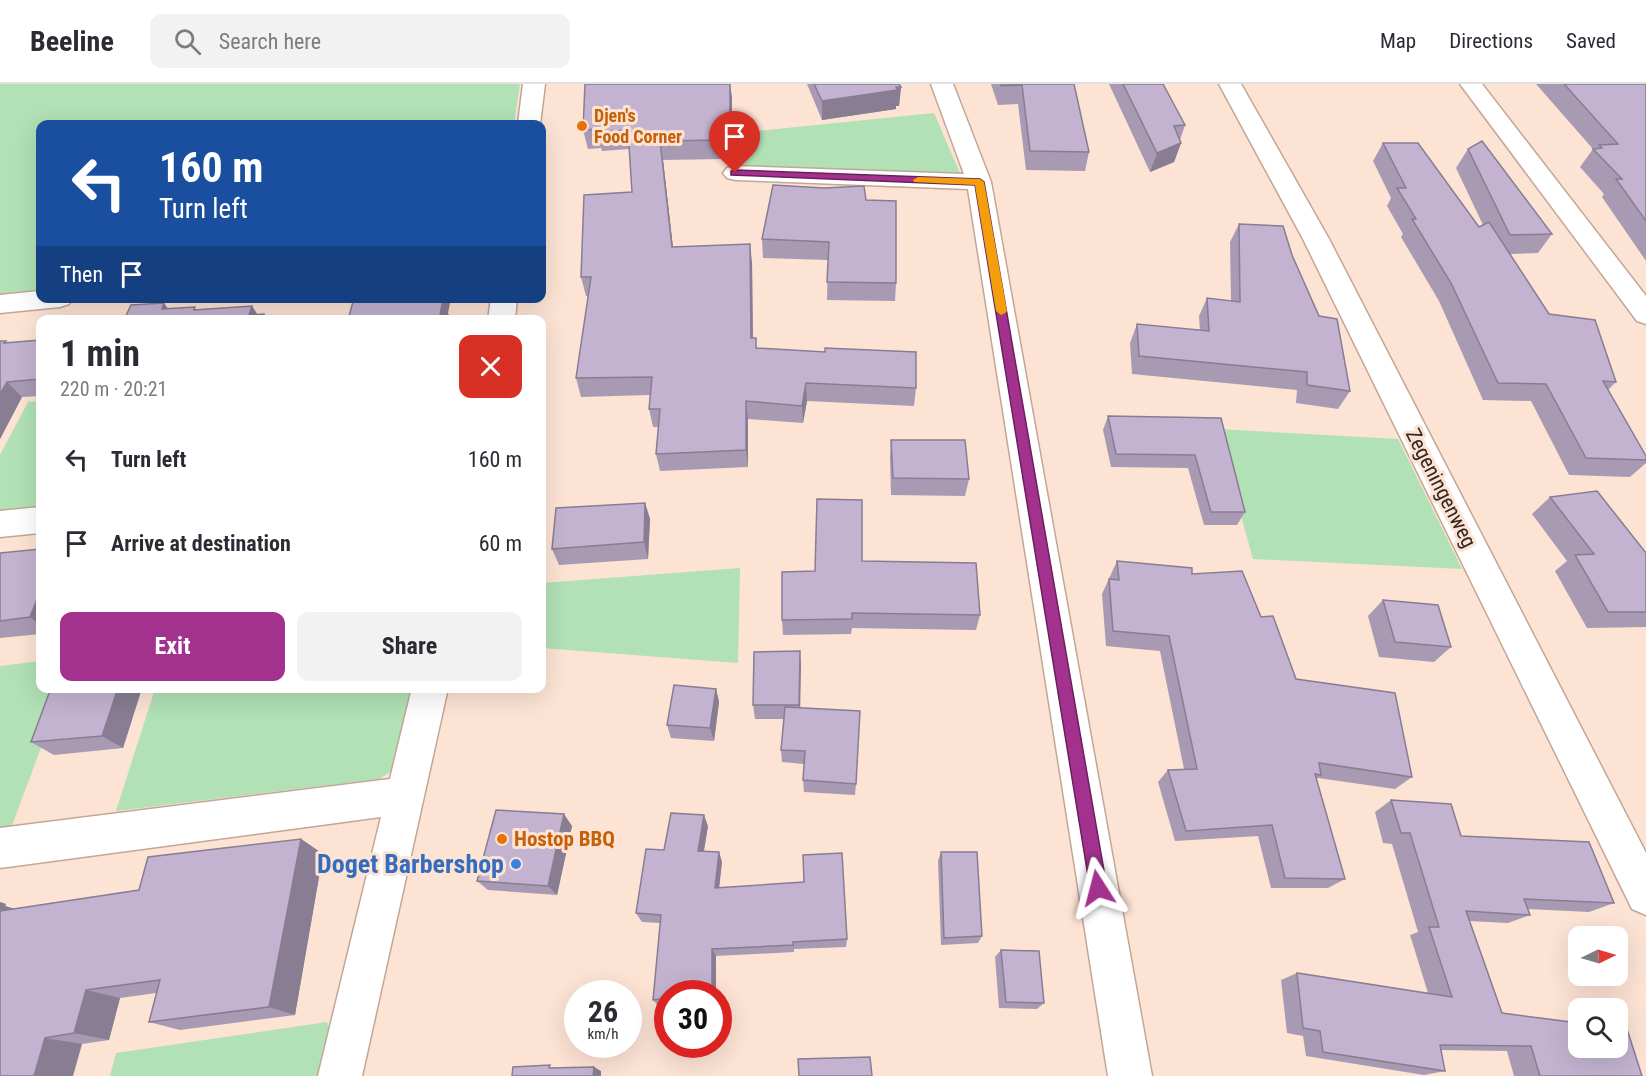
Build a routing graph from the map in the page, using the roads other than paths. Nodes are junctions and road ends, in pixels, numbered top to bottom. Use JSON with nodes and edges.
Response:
{"nodes":[{"id":1,"x":534,"y":84,"type":"edge"},
{"id":2,"x":942,"y":84,"type":"edge"},
{"id":3,"x":1230,"y":84,"type":"edge"},
{"id":4,"x":1471,"y":84,"type":"edge"},
{"id":5,"x":530,"y":120,"type":"edge"},
{"id":6,"x":735,"y":173,"type":"dead end"},
{"id":7,"x":980,"y":182,"type":"junction"},
{"id":8,"x":36,"y":300,"type":"edge"},
{"id":9,"x":0,"y":304,"type":"edge"},
{"id":10,"x":1646,"y":315,"type":"edge"},
{"id":11,"x":36,"y":520,"type":"edge"},
{"id":12,"x":0,"y":525,"type":"edge"},
{"id":13,"x":429,"y":693,"type":"edge"},
{"id":14,"x":406,"y":795,"type":"junction"},
{"id":15,"x":0,"y":848,"type":"edge"},
{"id":16,"x":1646,"y":895,"type":"edge"},
{"id":17,"x":340,"y":1076,"type":"edge"},
{"id":18,"x":1130,"y":1076,"type":"edge"}],
"edges":[{"from":1,"to":5,"type":"street"},
{"from":2,"to":7,"type":"street"},
{"from":3,"to":16,"type":"street","name":"Zegeningenweg"},
{"from":4,"to":10,"type":"street"},
{"from":6,"to":7,"type":"street"},
{"from":7,"to":18,"type":"street"},
{"from":8,"to":9,"type":"street"},
{"from":11,"to":12,"type":"street"},
{"from":13,"to":14,"type":"street"},
{"from":14,"to":15,"type":"street"},
{"from":14,"to":17,"type":"street"}]}
